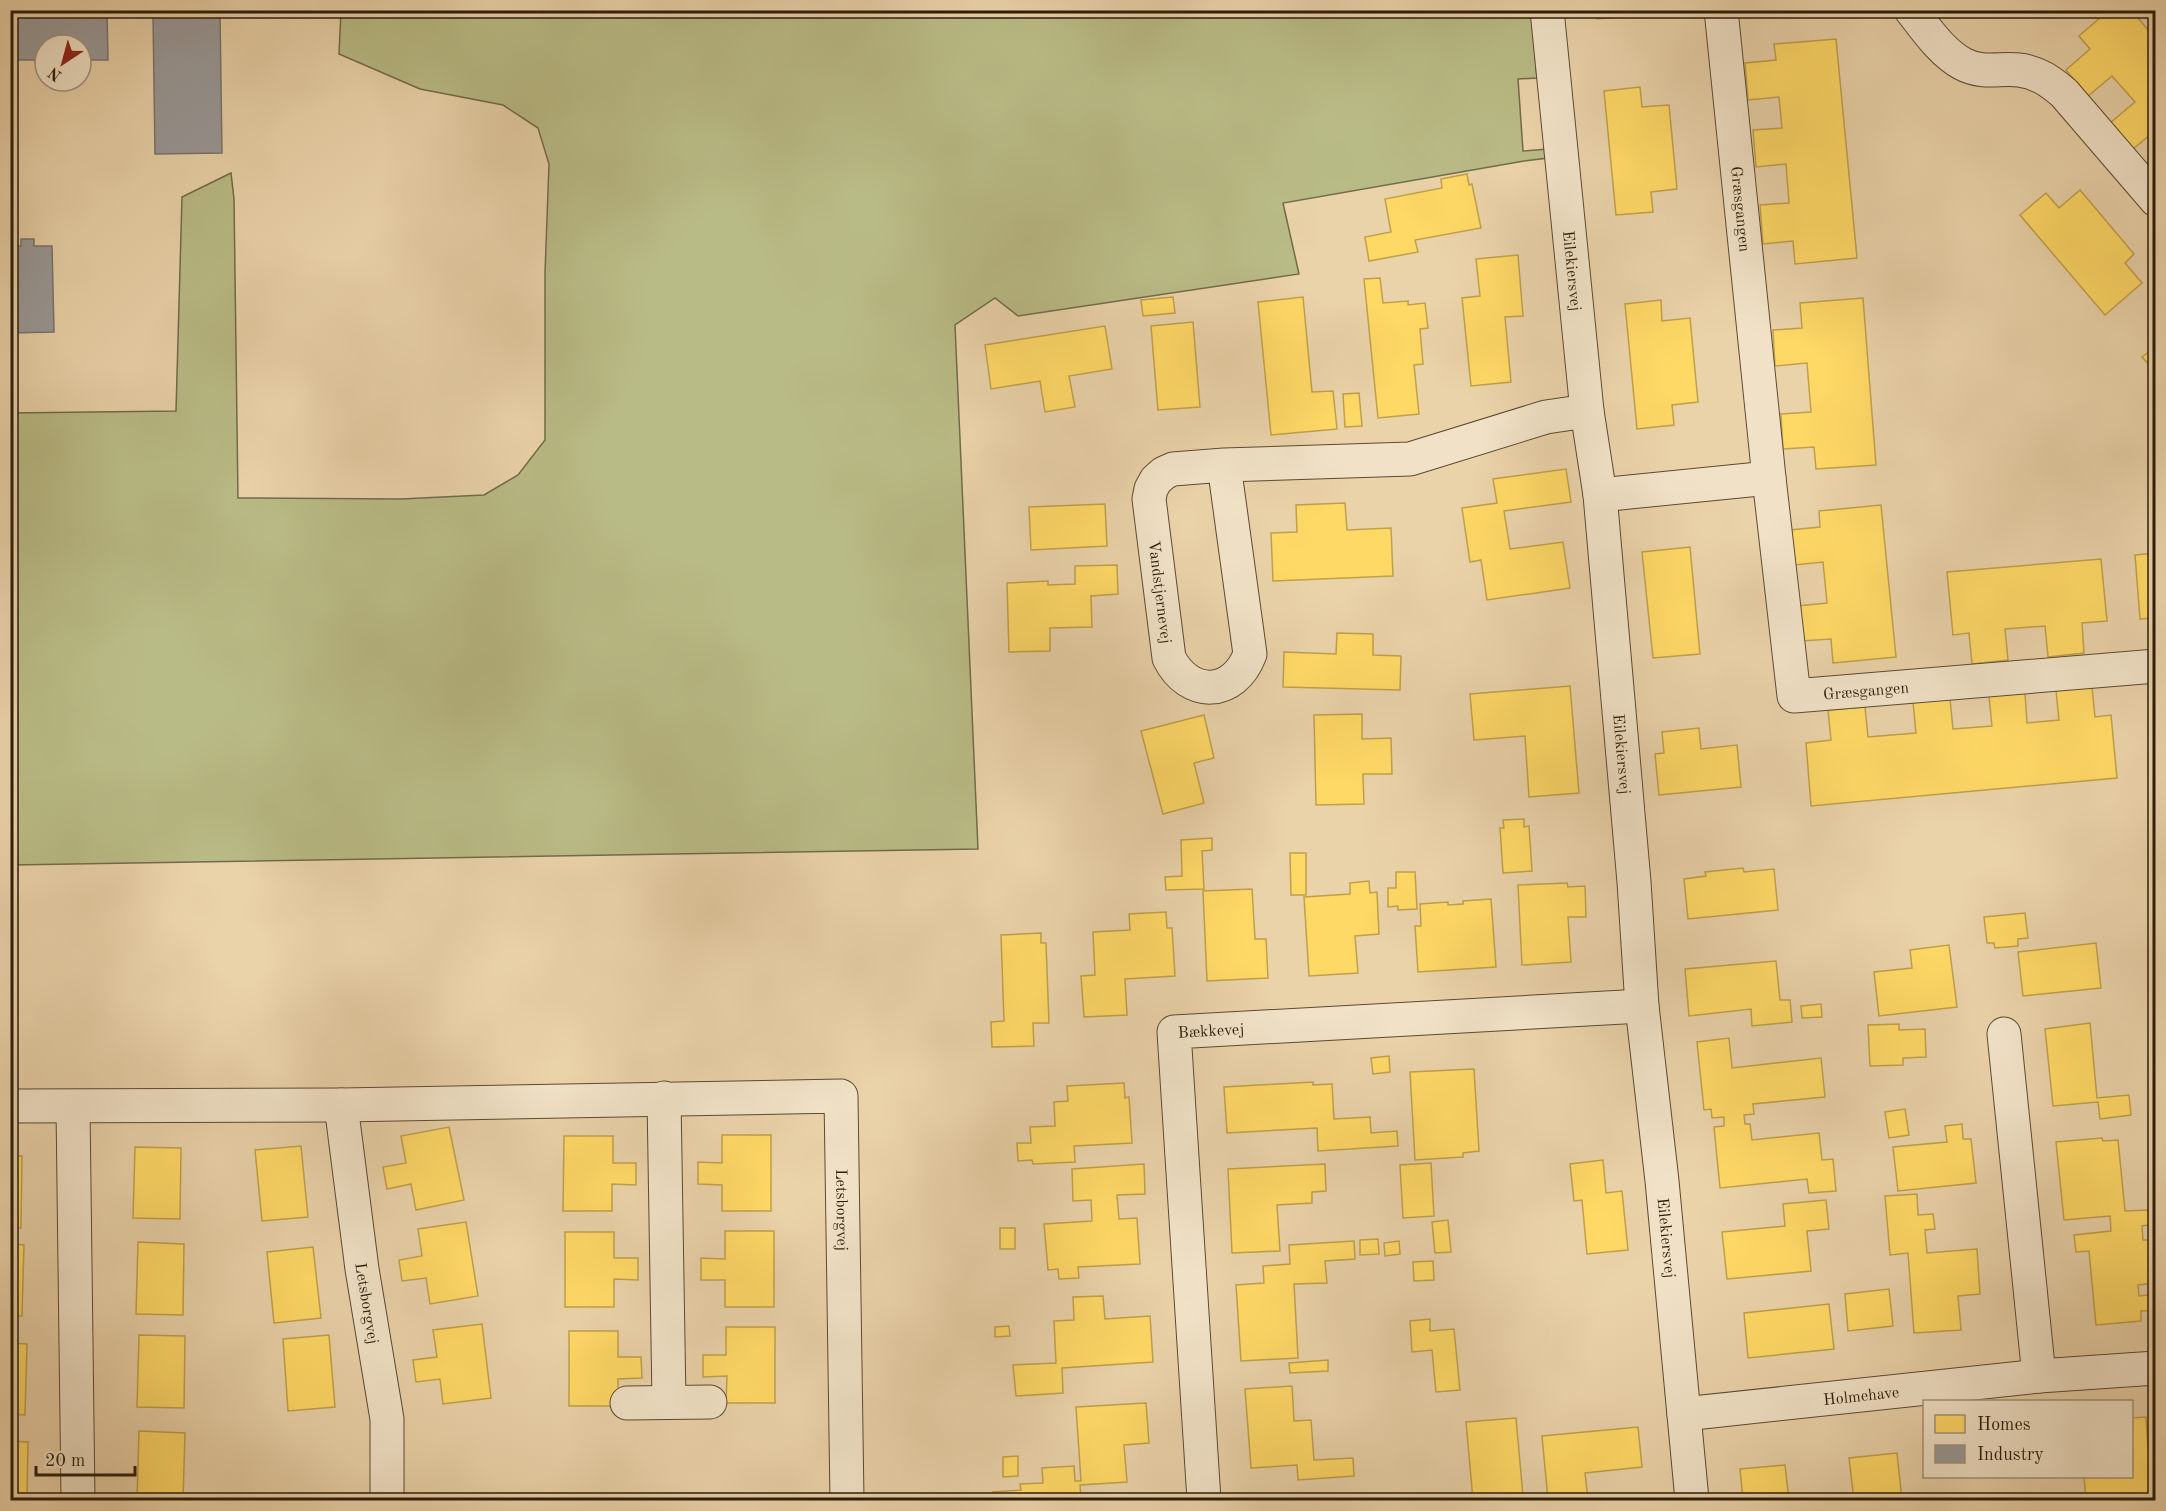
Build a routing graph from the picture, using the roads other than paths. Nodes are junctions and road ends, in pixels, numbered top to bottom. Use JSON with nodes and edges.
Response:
{"nodes":[{"id":1,"x":1547,"y":10,"type":"edge"},
{"id":2,"x":1722,"y":10,"type":"edge"},
{"id":3,"x":1911,"y":10,"type":"edge"},
{"id":4,"x":2156,"y":200,"type":"edge"},
{"id":5,"x":1587,"y":411,"type":"junction"},
{"id":6,"x":1224,"y":465,"type":"junction"},
{"id":7,"x":1769,"y":478,"type":"junction"},
{"id":8,"x":1600,"y":495,"type":"junction"},
{"id":9,"x":2156,"y":666,"type":"edge"},
{"id":10,"x":1642,"y":1006,"type":"junction"},
{"id":11,"x":2004,"y":1034,"type":"dead end"},
{"id":12,"x":664,"y":1098,"type":"junction"},
{"id":13,"x":10,"y":1106,"type":"edge"},
{"id":14,"x":341,"y":1106,"type":"junction"},
{"id":15,"x":73,"y":1107,"type":"junction"},
{"id":16,"x":2156,"y":1368,"type":"edge"},
{"id":17,"x":2038,"y":1376,"type":"junction"},
{"id":18,"x":669,"y":1402,"type":"junction"},
{"id":19,"x":710,"y":1402,"type":"dead end"},
{"id":20,"x":627,"y":1403,"type":"dead end"},
{"id":21,"x":1684,"y":1414,"type":"junction"},
{"id":22,"x":78,"y":1500,"type":"edge"},
{"id":23,"x":387,"y":1500,"type":"edge"},
{"id":24,"x":847,"y":1500,"type":"edge"},
{"id":25,"x":1204,"y":1500,"type":"edge"},
{"id":26,"x":1692,"y":1500,"type":"edge"}],
"edges":[{"from":1,"to":5,"type":"street","name":"Eilekiersvej"},
{"from":2,"to":7,"type":"street","name":"Græsgangen"},
{"from":3,"to":4,"type":"street"},
{"from":5,"to":6,"type":"street","name":"Vandstjernevej"},
{"from":5,"to":8,"type":"street","name":"Eilekiersvej"},
{"from":6,"to":6,"type":"street","name":"Vandstjernevej"},
{"from":7,"to":8,"type":"street"},
{"from":7,"to":9,"type":"street","name":"Græsgangen"},
{"from":8,"to":10,"type":"street","name":"Eilekiersvej"},
{"from":10,"to":21,"type":"street","name":"Eilekiersvej"},
{"from":10,"to":25,"type":"street","name":"Bækkevej"},
{"from":11,"to":17,"type":"street"},
{"from":12,"to":14,"type":"street","name":"Letsborgvej"},
{"from":12,"to":18,"type":"street"},
{"from":12,"to":24,"type":"street","name":"Letsborgvej"},
{"from":13,"to":15,"type":"street","name":"Letsborgvej"},
{"from":14,"to":15,"type":"street","name":"Letsborgvej"},
{"from":14,"to":23,"type":"street","name":"Letsborgvej"},
{"from":15,"to":22,"type":"street"},
{"from":16,"to":17,"type":"street","name":"Holmehave"},
{"from":17,"to":21,"type":"street","name":"Holmehave"},
{"from":18,"to":19,"type":"street"},
{"from":18,"to":20,"type":"street"},
{"from":21,"to":26,"type":"street","name":"Eilekiersvej"}]}
